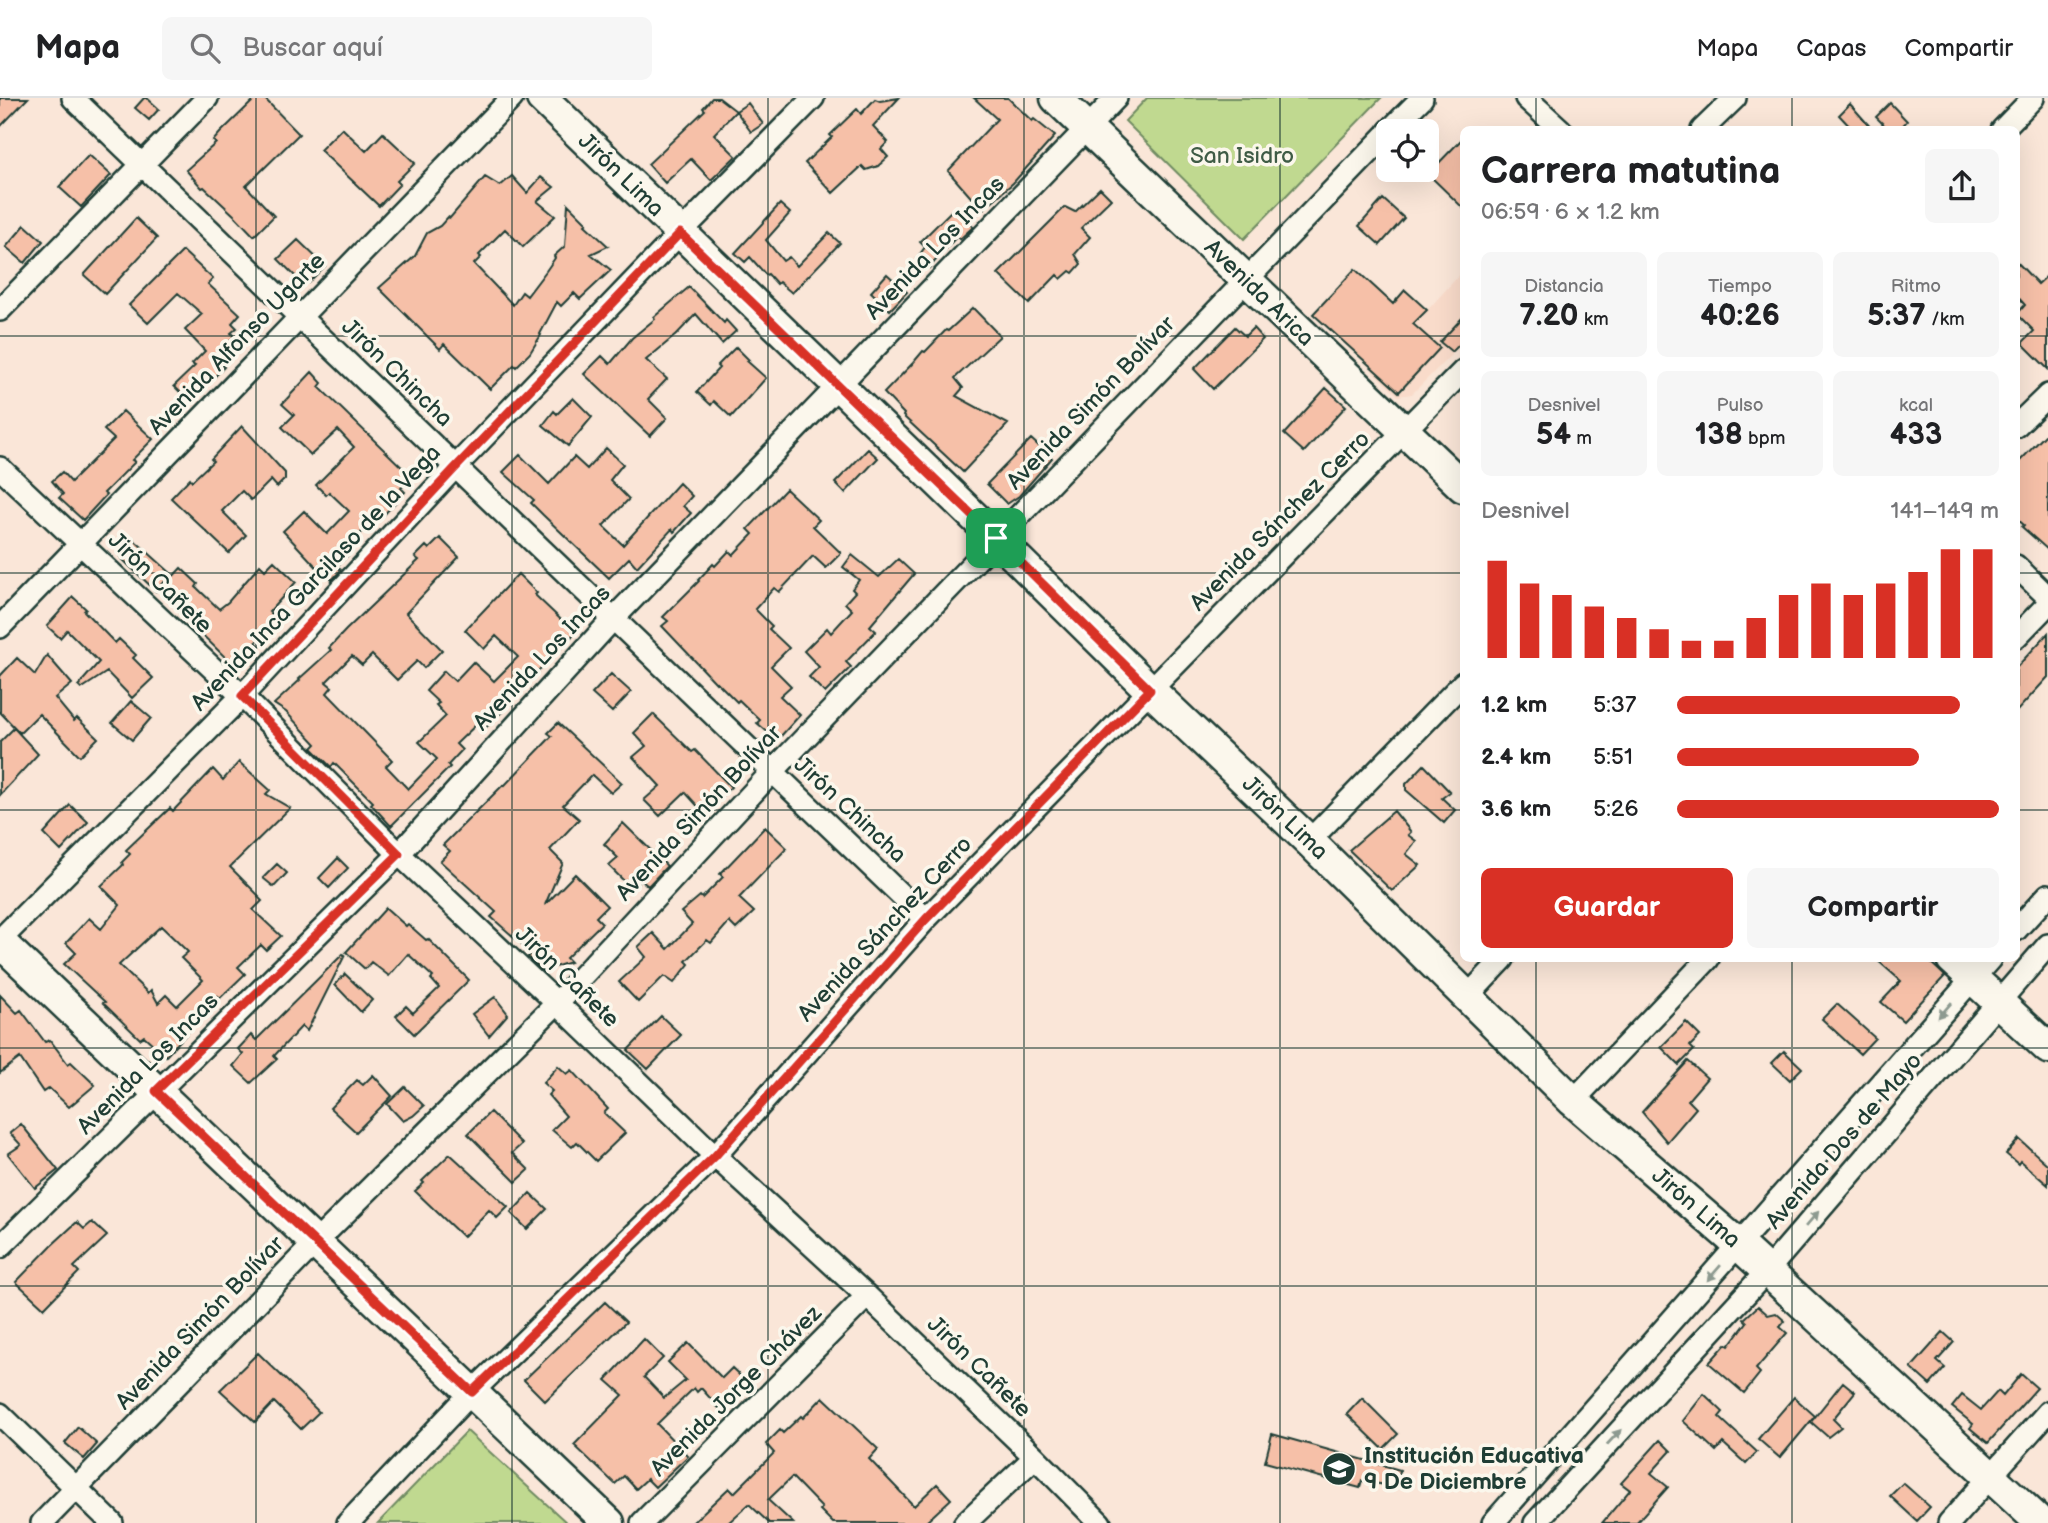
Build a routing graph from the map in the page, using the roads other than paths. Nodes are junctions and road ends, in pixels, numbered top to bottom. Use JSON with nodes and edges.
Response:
{"nodes":[{"id":1,"x":73,"y":98,"type":"edge"},
{"id":2,"x":207,"y":98,"type":"edge"},
{"id":3,"x":512,"y":98,"type":"edge"},
{"id":4,"x":542,"y":98,"type":"edge"},
{"id":5,"x":813,"y":98,"type":"edge"},
{"id":6,"x":1056,"y":98,"type":"edge"},
{"id":7,"x":1422,"y":98,"type":"edge"},
{"id":8,"x":1526,"y":98,"type":"edge"},
{"id":9,"x":1735,"y":98,"type":"edge"},
{"id":10,"x":2033,"y":98,"type":"edge"},
{"id":11,"x":1095,"y":110,"type":"edge"},
{"id":12,"x":1402,"y":119,"type":"edge"},
{"id":13,"x":1556,"y":126,"type":"edge"},
{"id":14,"x":1706,"y":126,"type":"edge"},
{"id":15,"x":2006,"y":126,"type":"edge"},
{"id":16,"x":1376,"y":145,"type":"edge"},
{"id":17,"x":143,"y":166,"type":"junction"},
{"id":18,"x":680,"y":233,"type":"junction"},
{"id":19,"x":1252,"y":273,"type":"junction"},
{"id":20,"x":0,"y":310,"type":"edge"},
{"id":21,"x":300,"y":316,"type":"junction"},
{"id":22,"x":1460,"y":374,"type":"edge"},
{"id":23,"x":838,"y":386,"type":"junction"},
{"id":24,"x":2048,"y":395,"type":"edge"},
{"id":25,"x":2020,"y":422,"type":"edge"},
{"id":26,"x":1411,"y":425,"type":"junction"},
{"id":27,"x":1460,"y":461,"type":"edge"},
{"id":28,"x":456,"y":467,"type":"junction"},
{"id":29,"x":0,"y":468,"type":"edge"},
{"id":30,"x":1460,"y":483,"type":"edge"},
{"id":31,"x":996,"y":538,"type":"junction"},
{"id":32,"x":81,"y":543,"type":"junction"},
{"id":33,"x":2020,"y":570,"type":"edge"},
{"id":34,"x":2048,"y":597,"type":"edge"},
{"id":35,"x":2048,"y":604,"type":"edge"},
{"id":36,"x":612,"y":620,"type":"junction"},
{"id":37,"x":0,"y":626,"type":"edge"},
{"id":38,"x":2020,"y":633,"type":"edge"},
{"id":39,"x":1460,"y":686,"type":"edge"},
{"id":40,"x":1150,"y":690,"type":"junction"},
{"id":41,"x":242,"y":696,"type":"junction"},
{"id":42,"x":772,"y":772,"type":"junction"},
{"id":43,"x":1310,"y":841,"type":"junction"},
{"id":44,"x":399,"y":854,"type":"junction"},
{"id":45,"x":2048,"y":895,"type":"edge"},
{"id":46,"x":926,"y":919,"type":"junction"},
{"id":47,"x":2020,"y":926,"type":"edge"},
{"id":48,"x":0,"y":941,"type":"edge"},
{"id":49,"x":2048,"y":945,"type":"edge"},
{"id":50,"x":1500,"y":962,"type":"edge"},
{"id":51,"x":1705,"y":962,"type":"edge"},
{"id":52,"x":1975,"y":964,"type":"edge"},
{"id":53,"x":2003,"y":996,"type":"junction"},
{"id":54,"x":1467,"y":997,"type":"junction"},
{"id":55,"x":557,"y":1003,"type":"junction"},
{"id":56,"x":2048,"y":1024,"type":"edge"},
{"id":57,"x":2048,"y":1048,"type":"edge"},
{"id":58,"x":156,"y":1091,"type":"junction"},
{"id":59,"x":1573,"y":1101,"type":"junction"},
{"id":60,"x":715,"y":1156,"type":"junction"},
{"id":61,"x":315,"y":1242,"type":"junction"},
{"id":62,"x":1739,"y":1244,"type":"junction"},
{"id":63,"x":0,"y":1247,"type":"edge"},
{"id":64,"x":1767,"y":1270,"type":"junction"},
{"id":65,"x":867,"y":1296,"type":"junction"},
{"id":66,"x":472,"y":1392,"type":"junction"},
{"id":67,"x":2048,"y":1412,"type":"edge"},
{"id":68,"x":0,"y":1414,"type":"edge"},
{"id":69,"x":1035,"y":1457,"type":"junction"},
{"id":70,"x":1990,"y":1477,"type":"junction"},
{"id":71,"x":76,"y":1488,"type":"junction"},
{"id":72,"x":1519,"y":1494,"type":"junction"},
{"id":73,"x":1543,"y":1520,"type":"edge"},
{"id":74,"x":43,"y":1523,"type":"edge"},
{"id":75,"x":112,"y":1523,"type":"edge"},
{"id":76,"x":348,"y":1523,"type":"edge"},
{"id":77,"x":609,"y":1523,"type":"edge"},
{"id":78,"x":642,"y":1523,"type":"edge"},
{"id":79,"x":965,"y":1523,"type":"edge"},
{"id":80,"x":1100,"y":1523,"type":"edge"},
{"id":81,"x":1493,"y":1523,"type":"edge"},
{"id":82,"x":1949,"y":1523,"type":"edge"},
{"id":83,"x":2041,"y":1523,"type":"edge"}],
"edges":[{"from":1,"to":17,"type":"street","name":"Jirón Chincha"},
{"from":2,"to":17,"type":"street"},
{"from":3,"to":21,"type":"street","name":"Avenida Alfonso Ugarte"},
{"from":4,"to":18,"type":"street","name":"Jirón Lima"},
{"from":5,"to":18,"type":"street","name":"Avenida Inca Garcilaso de la Vega"},
{"from":6,"to":11,"type":"street","name":"Avenida Arica"},
{"from":7,"to":12,"type":"street","name":"Avenida Simón Bolívar"},
{"from":8,"to":13,"type":"street"},
{"from":9,"to":14,"type":"street"},
{"from":10,"to":15,"type":"street"},
{"from":11,"to":19,"type":"street","name":"Avenida Arica"},
{"from":11,"to":23,"type":"street","name":"Avenida Los Incas"},
{"from":16,"to":19,"type":"street","name":"Avenida Simón Bolívar"},
{"from":17,"to":20,"type":"street"},
{"from":17,"to":21,"type":"street","name":"Jirón Chincha"},
{"from":18,"to":23,"type":"street","name":"Jirón Lima"},
{"from":18,"to":28,"type":"street","name":"Avenida Inca Garcilaso de la Vega"},
{"from":19,"to":26,"type":"street","name":"Avenida Arica"},
{"from":19,"to":31,"type":"street","name":"Avenida Simón Bolívar"},
{"from":21,"to":28,"type":"street","name":"Jirón Chincha"},
{"from":21,"to":32,"type":"street","name":"Avenida Alfonso Ugarte"},
{"from":22,"to":26,"type":"street","name":"Avenida Sánchez Cerro"},
{"from":23,"to":31,"type":"street","name":"Jirón Lima"},
{"from":23,"to":36,"type":"street","name":"Avenida Los Incas"},
{"from":24,"to":25,"type":"street"},
{"from":26,"to":27,"type":"street","name":"Avenida Arica"},
{"from":26,"to":30,"type":"street","name":"Avenida Arica"},
{"from":26,"to":40,"type":"street","name":"Avenida Sánchez Cerro"},
{"from":28,"to":36,"type":"street","name":"Jirón Chincha"},
{"from":28,"to":41,"type":"street","name":"Avenida Inca Garcilaso de la Vega"},
{"from":29,"to":32,"type":"street","name":"Jirón Cañete"},
{"from":31,"to":40,"type":"street","name":"Jirón Lima"},
{"from":31,"to":42,"type":"street","name":"Avenida Simón Bolívar"},
{"from":32,"to":37,"type":"street","name":"Avenida Alfonso Ugarte"},
{"from":32,"to":41,"type":"street","name":"Jirón Cañete"},
{"from":33,"to":34,"type":"street"},
{"from":35,"to":38,"type":"street"},
{"from":36,"to":42,"type":"street","name":"Jirón Chincha"},
{"from":36,"to":44,"type":"street","name":"Avenida Los Incas"},
{"from":39,"to":43,"type":"street"},
{"from":40,"to":43,"type":"street","name":"Jirón Lima"},
{"from":40,"to":46,"type":"street","name":"Avenida Sánchez Cerro"},
{"from":41,"to":44,"type":"street","name":"Jirón Cañete"},
{"from":41,"to":48,"type":"street","name":"Avenida Inca Garcilaso de la Vega"},
{"from":42,"to":46,"type":"street","name":"Jirón Chincha"},
{"from":42,"to":55,"type":"street","name":"Avenida Simón Bolívar"},
{"from":43,"to":54,"type":"street","name":"Jirón Lima"},
{"from":44,"to":55,"type":"street","name":"Jirón Cañete"},
{"from":44,"to":58,"type":"street","name":"Avenida Los Incas"},
{"from":45,"to":47,"type":"street"},
{"from":46,"to":60,"type":"street","name":"Avenida Sánchez Cerro"},
{"from":48,"to":58,"type":"street"},
{"from":49,"to":53,"type":"street","name":"Avenida Dos de Mayo"},
{"from":50,"to":54,"type":"street"},
{"from":51,"to":59,"type":"street"},
{"from":52,"to":53,"type":"street"},
{"from":52,"to":62,"type":"street","name":"Avenida Dos de Mayo","one_way":true},
{"from":53,"to":56,"type":"street"},
{"from":53,"to":57,"type":"street"},
{"from":64,"to":53,"type":"street","name":"Avenida Dos de Mayo","one_way":true},
{"from":54,"to":59,"type":"street","name":"Jirón Lima"},
{"from":55,"to":60,"type":"street","name":"Jirón Cañete"},
{"from":55,"to":61,"type":"street","name":"Avenida Simón Bolívar"},
{"from":58,"to":61,"type":"street"},
{"from":58,"to":63,"type":"street","name":"Avenida Los Incas"},
{"from":59,"to":62,"type":"street","name":"Jirón Lima"},
{"from":60,"to":65,"type":"street","name":"Jirón Cañete"},
{"from":60,"to":66,"type":"street","name":"Avenida Sánchez Cerro"},
{"from":61,"to":66,"type":"street"},
{"from":61,"to":71,"type":"street","name":"Avenida Simón Bolívar"},
{"from":62,"to":64,"type":"street","name":"Jirón Lima"},
{"from":62,"to":72,"type":"street","name":"Avenida Dos de Mayo","one_way":true},
{"from":64,"to":70,"type":"street","name":"Jirón Lima"},
{"from":73,"to":64,"type":"street","name":"Avenida Dos de Mayo","one_way":true},
{"from":65,"to":69,"type":"street","name":"Jirón Cañete"},
{"from":65,"to":78,"type":"street","name":"Avenida Jorge Chávez"},
{"from":66,"to":76,"type":"street","name":"Avenida Sánchez Cerro"},
{"from":66,"to":77,"type":"street"},
{"from":67,"to":70,"type":"street"},
{"from":68,"to":71,"type":"street"},
{"from":69,"to":79,"type":"street"},
{"from":69,"to":80,"type":"street","name":"Jirón Cañete"},
{"from":70,"to":82,"type":"street"},
{"from":70,"to":83,"type":"street","name":"Jirón Lima"},
{"from":71,"to":74,"type":"street","name":"Avenida Simón Bolívar"},
{"from":71,"to":75,"type":"street"},
{"from":72,"to":73,"type":"street"},
{"from":72,"to":81,"type":"street","name":"Avenida Dos de Mayo"}]}
